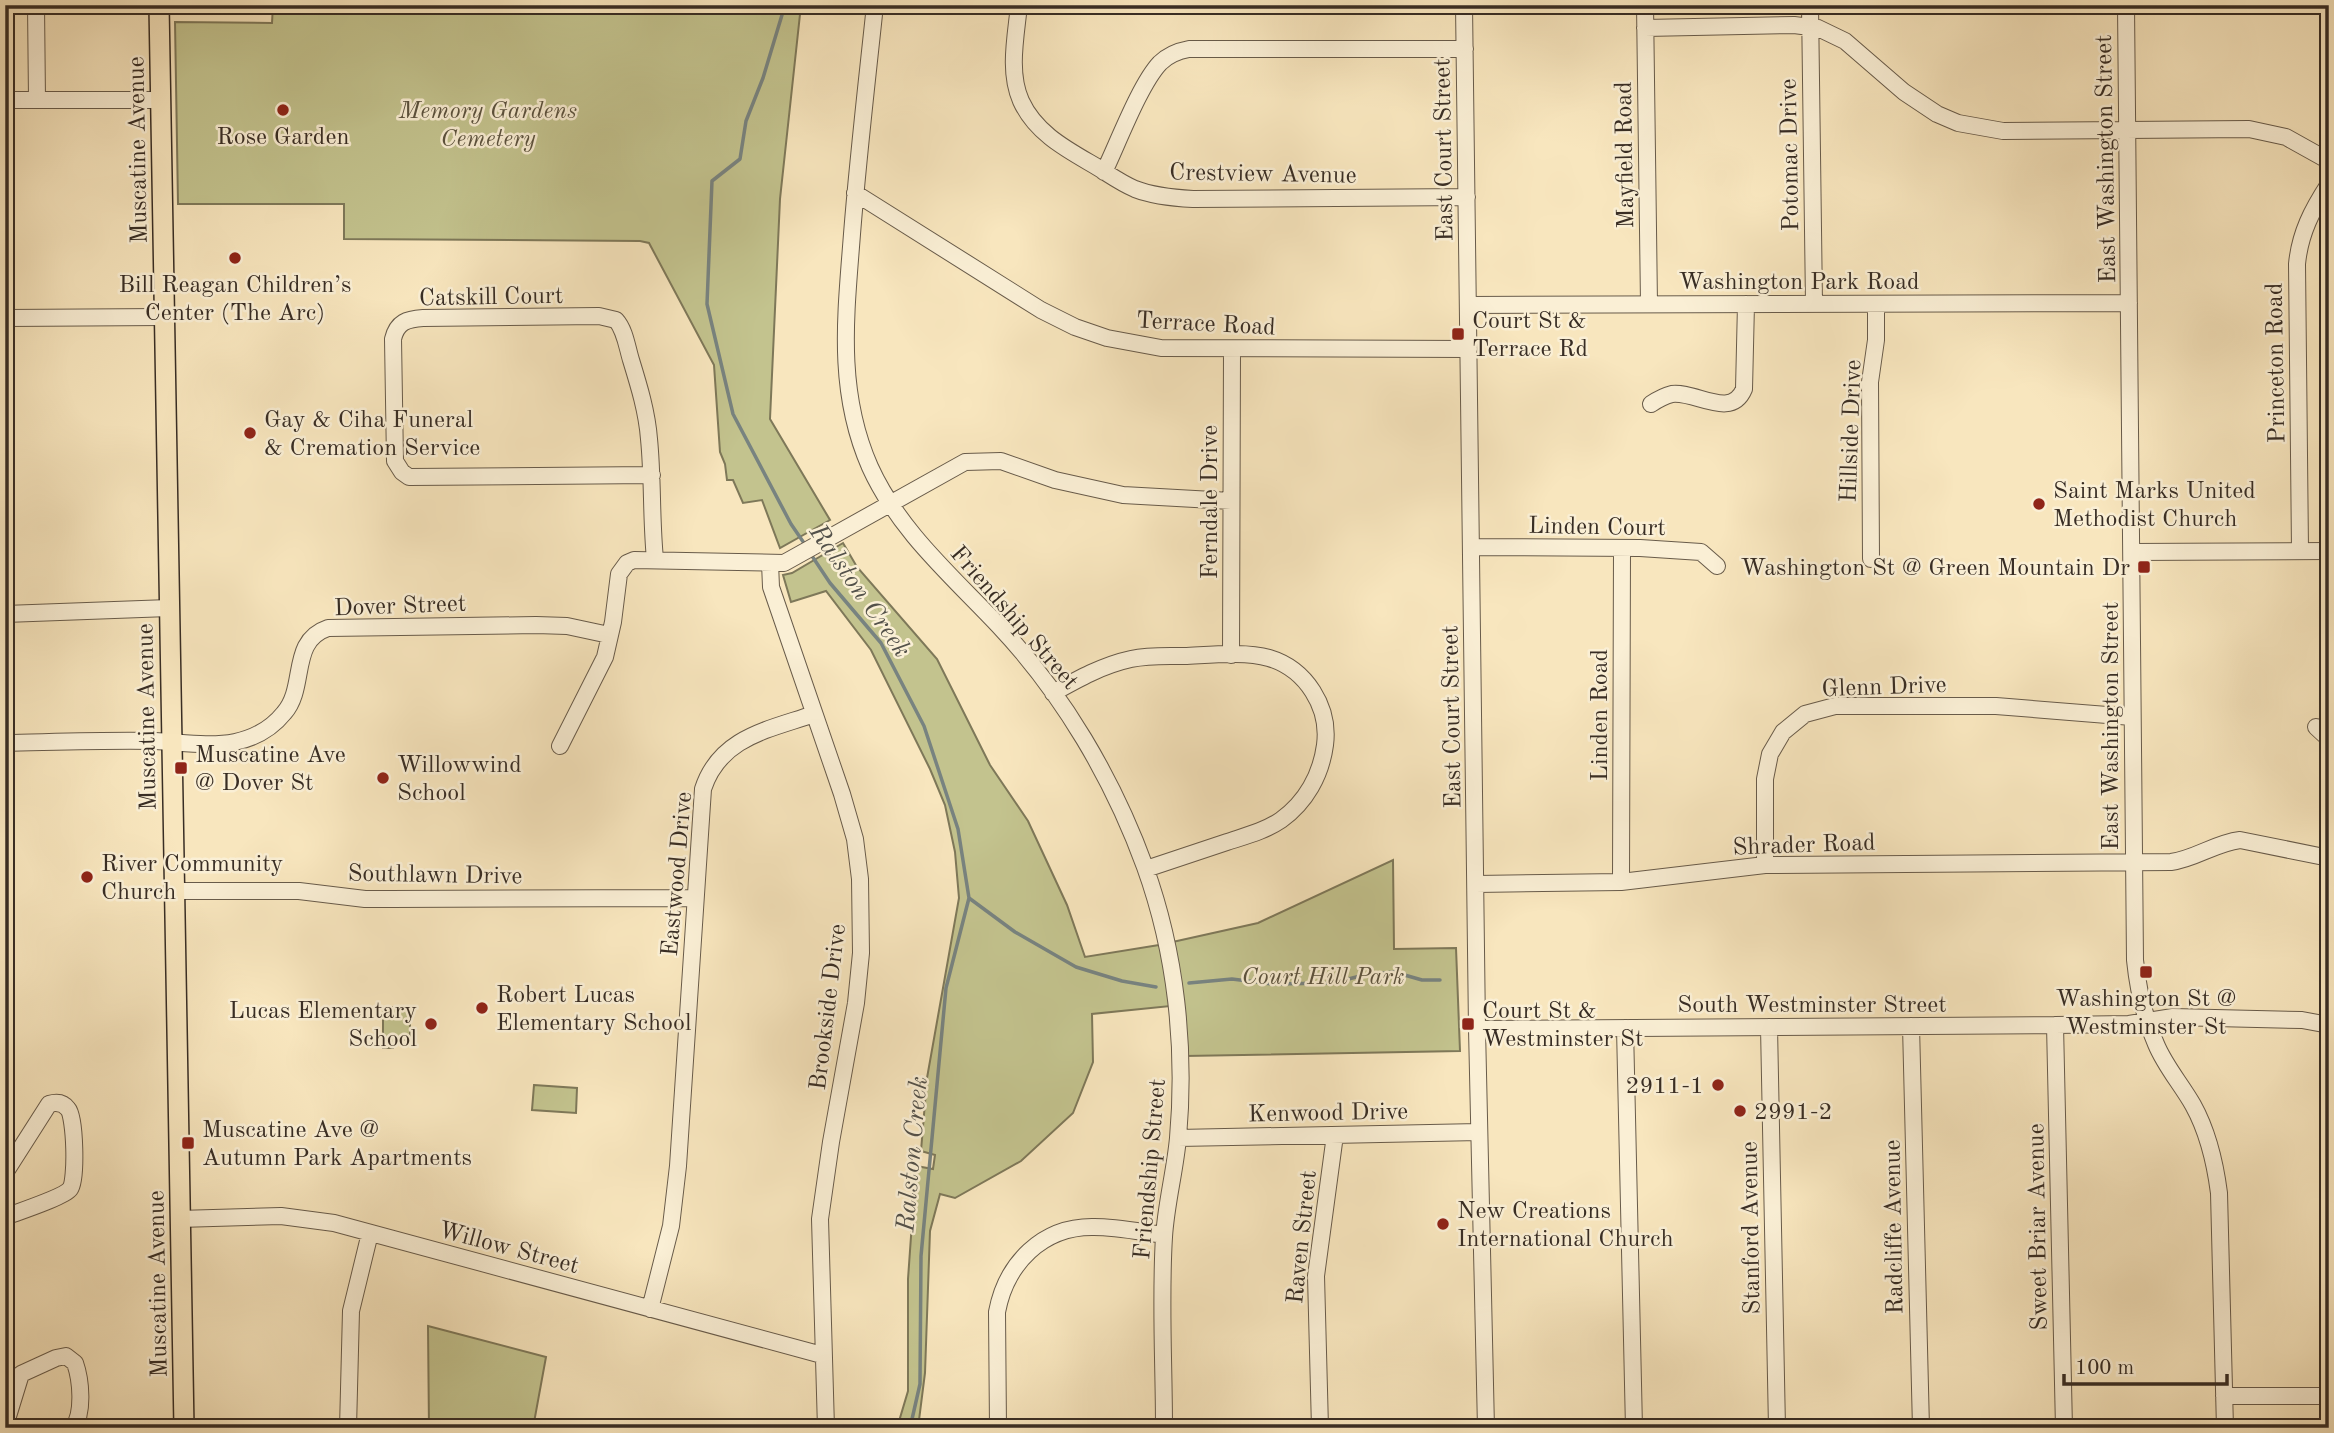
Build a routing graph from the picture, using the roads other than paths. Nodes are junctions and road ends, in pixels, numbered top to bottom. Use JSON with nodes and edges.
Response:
{"nodes":[{"id":1,"x":36,"y":5,"type":"edge"},
{"id":2,"x":159,"y":5,"type":"edge"},
{"id":3,"x":875,"y":5,"type":"edge"},
{"id":4,"x":1019,"y":5,"type":"edge"},
{"id":5,"x":1464,"y":5,"type":"edge"},
{"id":6,"x":1645,"y":5,"type":"edge"},
{"id":7,"x":1810,"y":5,"type":"edge"},
{"id":8,"x":2126,"y":5,"type":"edge"},
{"id":9,"x":1810,"y":26,"type":"junction"},
{"id":10,"x":1645,"y":28,"type":"junction"},
{"id":11,"x":1465,"y":49,"type":"junction"},
{"id":12,"x":5,"y":100,"type":"edge"},
{"id":13,"x":37,"y":100,"type":"junction"},
{"id":14,"x":160,"y":100,"type":"junction"},
{"id":15,"x":2127,"y":130,"type":"junction"},
{"id":16,"x":2329,"y":161,"type":"edge"},
{"id":17,"x":1104,"y":172,"type":"junction"},
{"id":18,"x":2329,"y":184,"type":"edge"},
{"id":19,"x":855,"y":193,"type":"junction"},
{"id":20,"x":1467,"y":197,"type":"junction"},
{"id":21,"x":2129,"y":303,"type":"junction"},
{"id":22,"x":1649,"y":304,"type":"junction"},
{"id":23,"x":1746,"y":304,"type":"junction"},
{"id":24,"x":1814,"y":304,"type":"junction"},
{"id":25,"x":1876,"y":304,"type":"junction"},
{"id":26,"x":1468,"y":305,"type":"junction"},
{"id":27,"x":164,"y":317,"type":"junction"},
{"id":28,"x":5,"y":318,"type":"edge"},
{"id":29,"x":1232,"y":349,"type":"junction"},
{"id":30,"x":1469,"y":349,"type":"junction"},
{"id":31,"x":1651,"y":404,"type":"dead end"},
{"id":32,"x":652,"y":475,"type":"junction"},
{"id":33,"x":1231,"y":501,"type":"junction"},
{"id":34,"x":890,"y":503,"type":"junction"},
{"id":35,"x":1471,"y":547,"type":"junction"},
{"id":36,"x":1622,"y":548,"type":"junction"},
{"id":37,"x":2300,"y":550,"type":"junction"},
{"id":38,"x":2329,"y":551,"type":"edge"},
{"id":39,"x":2132,"y":552,"type":"junction"},
{"id":40,"x":654,"y":559,"type":"junction"},
{"id":41,"x":1871,"y":559,"type":"dead end"},
{"id":42,"x":770,"y":563,"type":"junction"},
{"id":43,"x":1717,"y":566,"type":"dead end"},
{"id":44,"x":169,"y":608,"type":"junction"},
{"id":45,"x":5,"y":614,"type":"edge"},
{"id":46,"x":609,"y":635,"type":"junction"},
{"id":47,"x":1231,"y":655,"type":"junction"},
{"id":48,"x":1053,"y":693,"type":"junction"},
{"id":49,"x":814,"y":714,"type":"junction"},
{"id":50,"x":2132,"y":717,"type":"junction"},
{"id":51,"x":2316,"y":727,"type":"dead end"},
{"id":52,"x":2329,"y":739,"type":"edge"},
{"id":53,"x":171,"y":742,"type":"junction"},
{"id":54,"x":5,"y":743,"type":"edge"},
{"id":55,"x":560,"y":746,"type":"dead end"},
{"id":56,"x":2329,"y":858,"type":"edge"},
{"id":57,"x":2134,"y":863,"type":"junction"},
{"id":58,"x":1765,"y":865,"type":"junction"},
{"id":59,"x":1146,"y":869,"type":"junction"},
{"id":60,"x":1621,"y":882,"type":"junction"},
{"id":61,"x":1476,"y":884,"type":"junction"},
{"id":62,"x":174,"y":891,"type":"junction"},
{"id":63,"x":695,"y":898,"type":"junction"},
{"id":64,"x":2147,"y":1021,"type":"junction"},
{"id":65,"x":2054,"y":1025,"type":"junction"},
{"id":66,"x":2329,"y":1025,"type":"edge"},
{"id":67,"x":1911,"y":1026,"type":"junction"},
{"id":68,"x":1769,"y":1027,"type":"junction"},
{"id":69,"x":1625,"y":1028,"type":"junction"},
{"id":70,"x":1477,"y":1029,"type":"junction"},
{"id":71,"x":1479,"y":1132,"type":"junction"},
{"id":72,"x":1335,"y":1135,"type":"junction"},
{"id":73,"x":1178,"y":1138,"type":"junction"},
{"id":74,"x":5,"y":1173,"type":"edge"},
{"id":75,"x":5,"y":1217,"type":"edge"},
{"id":76,"x":179,"y":1219,"type":"junction"},
{"id":77,"x":370,"y":1233,"type":"junction"},
{"id":78,"x":1164,"y":1235,"type":"junction"},
{"id":79,"x":650,"y":1309,"type":"junction"},
{"id":80,"x":822,"y":1355,"type":"junction"},
{"id":81,"x":2224,"y":1396,"type":"junction"},
{"id":82,"x":2329,"y":1396,"type":"edge"},
{"id":83,"x":5,"y":1426,"type":"edge"},
{"id":84,"x":74,"y":1428,"type":"edge"},
{"id":85,"x":184,"y":1428,"type":"edge"},
{"id":86,"x":348,"y":1428,"type":"edge"},
{"id":87,"x":826,"y":1428,"type":"edge"},
{"id":88,"x":998,"y":1428,"type":"edge"},
{"id":89,"x":1164,"y":1428,"type":"edge"},
{"id":90,"x":1320,"y":1428,"type":"edge"},
{"id":91,"x":1486,"y":1428,"type":"edge"},
{"id":92,"x":1634,"y":1428,"type":"edge"},
{"id":93,"x":1777,"y":1428,"type":"edge"},
{"id":94,"x":1921,"y":1428,"type":"edge"},
{"id":95,"x":2064,"y":1428,"type":"edge"},
{"id":96,"x":2225,"y":1428,"type":"edge"}],
"edges":[{"from":1,"to":13,"type":"street"},
{"from":2,"to":14,"type":"main road","name":"Muscatine Avenue"},
{"from":3,"to":19,"type":"street","name":"Friendship Street"},
{"from":4,"to":17,"type":"street","name":"Crestview Avenue"},
{"from":5,"to":11,"type":"street","name":"East Court Street"},
{"from":6,"to":10,"type":"street","name":"Mayfield Road"},
{"from":7,"to":9,"type":"street","name":"Potomac Drive"},
{"from":8,"to":15,"type":"street","name":"East Washington Street"},
{"from":9,"to":10,"type":"street"},
{"from":9,"to":15,"type":"street"},
{"from":9,"to":24,"type":"street","name":"Potomac Drive"},
{"from":10,"to":22,"type":"street","name":"Mayfield Road"},
{"from":11,"to":17,"type":"street"},
{"from":11,"to":20,"type":"street","name":"East Court Street"},
{"from":12,"to":13,"type":"street"},
{"from":13,"to":14,"type":"street"},
{"from":14,"to":27,"type":"main road","name":"Muscatine Avenue"},
{"from":15,"to":16,"type":"street"},
{"from":15,"to":21,"type":"street","name":"East Washington Street"},
{"from":17,"to":20,"type":"street","name":"Crestview Avenue"},
{"from":18,"to":37,"type":"street","name":"Princeton Road"},
{"from":19,"to":29,"type":"street","name":"Terrace Road"},
{"from":19,"to":34,"type":"street","name":"Friendship Street"},
{"from":20,"to":26,"type":"street","name":"East Court Street"},
{"from":21,"to":25,"type":"street","name":"Washington Park Road"},
{"from":21,"to":39,"type":"street","name":"East Washington Street"},
{"from":22,"to":23,"type":"street","name":"Washington Park Road"},
{"from":22,"to":26,"type":"street","name":"Washington Park Road"},
{"from":23,"to":24,"type":"street","name":"Washington Park Road"},
{"from":23,"to":31,"type":"street"},
{"from":24,"to":25,"type":"street","name":"Washington Park Road"},
{"from":25,"to":41,"type":"street","name":"Hillside Drive"},
{"from":26,"to":30,"type":"street","name":"East Court Street"},
{"from":27,"to":28,"type":"street"},
{"from":27,"to":44,"type":"main road","name":"Muscatine Avenue"},
{"from":29,"to":30,"type":"street","name":"Terrace Road"},
{"from":29,"to":33,"type":"street","name":"Ferndale Drive"},
{"from":30,"to":35,"type":"street","name":"East Court Street"},
{"from":32,"to":32,"type":"street","name":"Catskill Court"},
{"from":32,"to":40,"type":"street","name":"Catskill Court"},
{"from":33,"to":34,"type":"street"},
{"from":33,"to":47,"type":"street","name":"Ferndale Drive"},
{"from":34,"to":42,"type":"street"},
{"from":34,"to":48,"type":"street","name":"Friendship Street"},
{"from":35,"to":36,"type":"street","name":"Linden Court"},
{"from":35,"to":61,"type":"street","name":"East Court Street"},
{"from":36,"to":43,"type":"street","name":"Linden Court"},
{"from":36,"to":60,"type":"street","name":"Linden Road"},
{"from":37,"to":38,"type":"street"},
{"from":37,"to":39,"type":"street"},
{"from":39,"to":50,"type":"street","name":"East Washington Street"},
{"from":40,"to":42,"type":"street"},
{"from":40,"to":46,"type":"street"},
{"from":42,"to":49,"type":"street","name":"Brookside Drive"},
{"from":44,"to":45,"type":"street"},
{"from":44,"to":53,"type":"main road","name":"Muscatine Avenue"},
{"from":46,"to":53,"type":"street","name":"Dover Street"},
{"from":46,"to":55,"type":"street"},
{"from":47,"to":48,"type":"street"},
{"from":47,"to":59,"type":"street"},
{"from":48,"to":59,"type":"street","name":"Friendship Street"},
{"from":49,"to":63,"type":"street","name":"Eastwood Drive"},
{"from":49,"to":80,"type":"street","name":"Brookside Drive"},
{"from":50,"to":57,"type":"street","name":"East Washington Street"},
{"from":50,"to":58,"type":"street","name":"Glenn Drive"},
{"from":51,"to":52,"type":"street"},
{"from":53,"to":54,"type":"street","name":"Dover Street"},
{"from":53,"to":62,"type":"main road","name":"Muscatine Avenue"},
{"from":56,"to":57,"type":"street","name":"Shrader Road"},
{"from":57,"to":58,"type":"street","name":"Shrader Road"},
{"from":57,"to":64,"type":"street","name":"East Washington Street"},
{"from":58,"to":60,"type":"street","name":"Shrader Road"},
{"from":59,"to":73,"type":"street","name":"Friendship Street"},
{"from":60,"to":61,"type":"street","name":"Shrader Road"},
{"from":61,"to":70,"type":"street","name":"East Court Street"},
{"from":62,"to":63,"type":"street","name":"Southlawn Drive"},
{"from":62,"to":76,"type":"main road","name":"Muscatine Avenue"},
{"from":63,"to":79,"type":"street","name":"Eastwood Drive"},
{"from":64,"to":65,"type":"street","name":"South Westminster Street"},
{"from":64,"to":66,"type":"street","name":"South Westminster Street"},
{"from":64,"to":81,"type":"street","name":"East Washington Street"},
{"from":65,"to":67,"type":"street","name":"South Westminster Street"},
{"from":65,"to":95,"type":"street","name":"Sweet Briar Avenue"},
{"from":67,"to":68,"type":"street","name":"South Westminster Street"},
{"from":67,"to":94,"type":"street","name":"Radcliffe Avenue"},
{"from":68,"to":69,"type":"street","name":"South Westminster Street"},
{"from":68,"to":93,"type":"street","name":"Stanford Avenue"},
{"from":69,"to":70,"type":"street","name":"South Westminster Street"},
{"from":69,"to":92,"type":"street"},
{"from":70,"to":71,"type":"street","name":"East Court Street"},
{"from":71,"to":72,"type":"street","name":"Kenwood Drive"},
{"from":71,"to":91,"type":"street","name":"East Court Street"},
{"from":72,"to":73,"type":"street","name":"Kenwood Drive"},
{"from":72,"to":90,"type":"street","name":"Raven Street"},
{"from":73,"to":78,"type":"street","name":"Friendship Street"},
{"from":74,"to":75,"type":"street"},
{"from":76,"to":77,"type":"street","name":"Willow Street"},
{"from":76,"to":85,"type":"main road","name":"Muscatine Avenue"},
{"from":77,"to":79,"type":"street","name":"Willow Street"},
{"from":77,"to":86,"type":"street"},
{"from":78,"to":88,"type":"street"},
{"from":78,"to":89,"type":"street","name":"Friendship Street"},
{"from":79,"to":80,"type":"street","name":"Willow Street"},
{"from":80,"to":87,"type":"street","name":"Brookside Drive"},
{"from":81,"to":82,"type":"street"},
{"from":81,"to":96,"type":"street","name":"East Washington Street"},
{"from":83,"to":84,"type":"street"}]}
